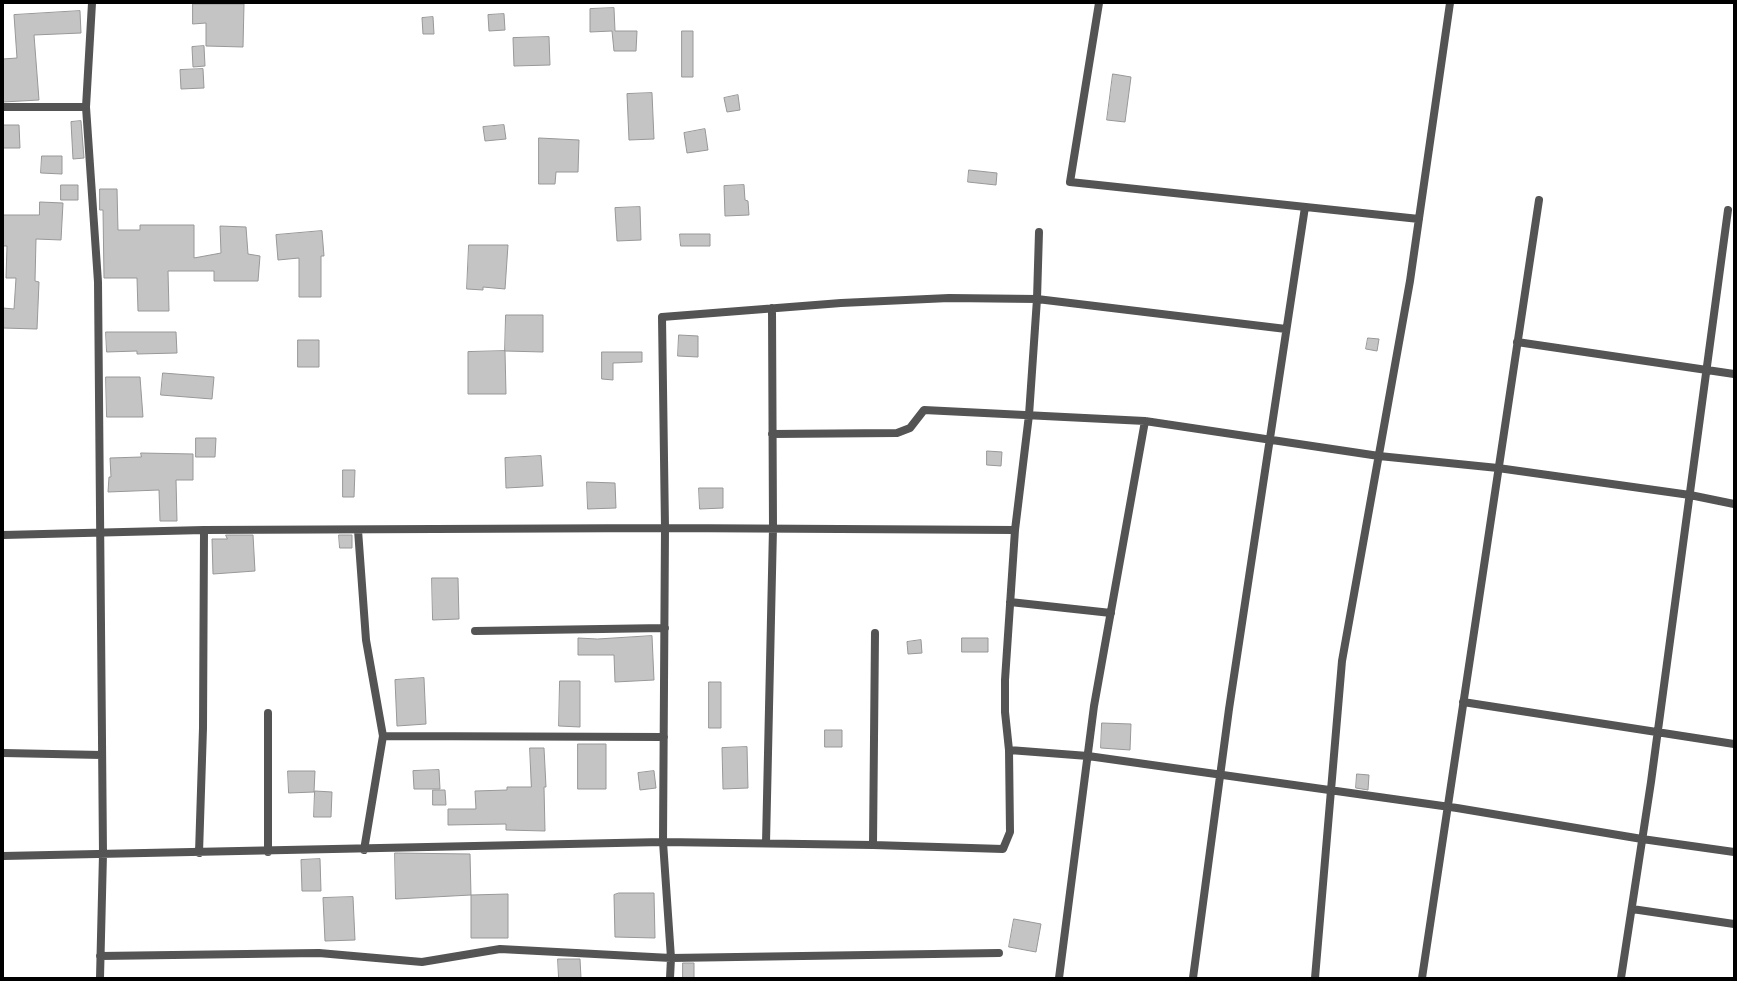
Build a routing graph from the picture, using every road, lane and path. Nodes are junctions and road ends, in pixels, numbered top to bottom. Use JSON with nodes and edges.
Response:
{"nodes":[{"id":1,"x":92,"y":3,"type":"edge"},
{"id":2,"x":1099,"y":3,"type":"edge"},
{"id":3,"x":1450,"y":3,"type":"edge"},
{"id":4,"x":3,"y":107,"type":"edge"},
{"id":5,"x":86,"y":107,"type":"junction"},
{"id":6,"x":1539,"y":200,"type":"dead end"},
{"id":7,"x":1305,"y":207,"type":"junction"},
{"id":8,"x":1728,"y":210,"type":"dead end"},
{"id":9,"x":1419,"y":219,"type":"junction"},
{"id":10,"x":1039,"y":232,"type":"dead end"},
{"id":11,"x":1037,"y":299,"type":"junction"},
{"id":12,"x":772,"y":308,"type":"junction"},
{"id":13,"x":1286,"y":329,"type":"junction"},
{"id":14,"x":1517,"y":342,"type":"junction"},
{"id":15,"x":1707,"y":370,"type":"junction"},
{"id":16,"x":1734,"y":374,"type":"edge"},
{"id":17,"x":1029,"y":415,"type":"junction"},
{"id":18,"x":1145,"y":421,"type":"junction"},
{"id":19,"x":772,"y":434,"type":"junction"},
{"id":20,"x":1269,"y":440,"type":"junction"},
{"id":21,"x":1379,"y":456,"type":"junction"},
{"id":22,"x":1498,"y":468,"type":"junction"},
{"id":23,"x":1690,"y":495,"type":"junction"},
{"id":24,"x":1734,"y":504,"type":"edge"},
{"id":25,"x":665,"y":528,"type":"junction"},
{"id":26,"x":773,"y":528,"type":"junction"},
{"id":27,"x":204,"y":530,"type":"junction"},
{"id":28,"x":358,"y":530,"type":"junction"},
{"id":29,"x":1015,"y":530,"type":"junction"},
{"id":30,"x":100,"y":532,"type":"junction"},
{"id":31,"x":3,"y":535,"type":"edge"},
{"id":32,"x":1010,"y":602,"type":"junction"},
{"id":33,"x":1111,"y":613,"type":"junction"},
{"id":34,"x":665,"y":628,"type":"junction"},
{"id":35,"x":475,"y":631,"type":"dead end"},
{"id":36,"x":876,"y":633,"type":"dead end"},
{"id":37,"x":1463,"y":702,"type":"junction"},
{"id":38,"x":268,"y":713,"type":"dead end"},
{"id":39,"x":1658,"y":732,"type":"junction"},
{"id":40,"x":383,"y":736,"type":"junction"},
{"id":41,"x":664,"y":737,"type":"junction"},
{"id":42,"x":1734,"y":744,"type":"edge"},
{"id":43,"x":1009,"y":750,"type":"junction"},
{"id":44,"x":3,"y":754,"type":"edge"},
{"id":45,"x":102,"y":755,"type":"junction"},
{"id":46,"x":1088,"y":756,"type":"junction"},
{"id":47,"x":1220,"y":776,"type":"junction"},
{"id":48,"x":1331,"y":792,"type":"junction"},
{"id":49,"x":1447,"y":807,"type":"junction"},
{"id":50,"x":1642,"y":839,"type":"junction"},
{"id":51,"x":663,"y":842,"type":"junction"},
{"id":52,"x":766,"y":843,"type":"junction"},
{"id":53,"x":873,"y":845,"type":"junction"},
{"id":54,"x":364,"y":850,"type":"junction"},
{"id":55,"x":268,"y":852,"type":"junction"},
{"id":56,"x":1734,"y":852,"type":"edge"},
{"id":57,"x":199,"y":853,"type":"junction"},
{"id":58,"x":103,"y":854,"type":"junction"},
{"id":59,"x":3,"y":856,"type":"edge"},
{"id":60,"x":1632,"y":910,"type":"junction"},
{"id":61,"x":1734,"y":924,"type":"edge"},
{"id":62,"x":999,"y":953,"type":"dead end"},
{"id":63,"x":100,"y":956,"type":"junction"},
{"id":64,"x":671,"y":958,"type":"junction"},
{"id":65,"x":100,"y":978,"type":"edge"},
{"id":66,"x":670,"y":978,"type":"edge"},
{"id":67,"x":1060,"y":978,"type":"edge"},
{"id":68,"x":1193,"y":978,"type":"edge"},
{"id":69,"x":1315,"y":978,"type":"edge"},
{"id":70,"x":1422,"y":978,"type":"edge"},
{"id":71,"x":1621,"y":978,"type":"edge"}],
"edges":[{"from":1,"to":5,"type":"street"},
{"from":2,"to":7,"type":"street"},
{"from":3,"to":9,"type":"street"},
{"from":4,"to":5,"type":"street"},
{"from":5,"to":30,"type":"street"},
{"from":6,"to":14,"type":"street"},
{"from":7,"to":9,"type":"street"},
{"from":7,"to":13,"type":"street"},
{"from":8,"to":15,"type":"street"},
{"from":9,"to":21,"type":"street"},
{"from":10,"to":11,"type":"street"},
{"from":11,"to":12,"type":"street"},
{"from":11,"to":13,"type":"street"},
{"from":11,"to":17,"type":"street"},
{"from":12,"to":19,"type":"street"},
{"from":12,"to":25,"type":"street"},
{"from":13,"to":20,"type":"street"},
{"from":14,"to":15,"type":"street"},
{"from":14,"to":22,"type":"street"},
{"from":15,"to":16,"type":"street"},
{"from":15,"to":23,"type":"street"},
{"from":17,"to":18,"type":"street"},
{"from":17,"to":19,"type":"street"},
{"from":17,"to":29,"type":"street"},
{"from":18,"to":20,"type":"street"},
{"from":18,"to":33,"type":"street"},
{"from":19,"to":26,"type":"street"},
{"from":20,"to":21,"type":"street"},
{"from":20,"to":47,"type":"street"},
{"from":21,"to":22,"type":"street"},
{"from":21,"to":48,"type":"street"},
{"from":22,"to":23,"type":"street"},
{"from":22,"to":37,"type":"street"},
{"from":23,"to":24,"type":"street"},
{"from":23,"to":39,"type":"street"},
{"from":25,"to":26,"type":"street"},
{"from":25,"to":28,"type":"street"},
{"from":25,"to":34,"type":"street"},
{"from":26,"to":29,"type":"street"},
{"from":26,"to":52,"type":"street"},
{"from":27,"to":28,"type":"street"},
{"from":27,"to":30,"type":"street"},
{"from":27,"to":57,"type":"street"},
{"from":28,"to":40,"type":"street"},
{"from":29,"to":32,"type":"street"},
{"from":30,"to":31,"type":"street"},
{"from":30,"to":45,"type":"street"},
{"from":32,"to":33,"type":"street"},
{"from":32,"to":43,"type":"street"},
{"from":33,"to":46,"type":"street"},
{"from":34,"to":35,"type":"street"},
{"from":34,"to":41,"type":"street"},
{"from":36,"to":53,"type":"street"},
{"from":37,"to":39,"type":"street"},
{"from":37,"to":49,"type":"street"},
{"from":38,"to":55,"type":"street"},
{"from":39,"to":42,"type":"street"},
{"from":39,"to":50,"type":"street"},
{"from":40,"to":41,"type":"street"},
{"from":40,"to":54,"type":"street"},
{"from":41,"to":51,"type":"street"},
{"from":43,"to":46,"type":"street"},
{"from":43,"to":53,"type":"street"},
{"from":44,"to":45,"type":"street"},
{"from":45,"to":58,"type":"street"},
{"from":46,"to":47,"type":"street"},
{"from":46,"to":67,"type":"street"},
{"from":47,"to":48,"type":"street"},
{"from":47,"to":68,"type":"street"},
{"from":48,"to":49,"type":"street"},
{"from":48,"to":69,"type":"street"},
{"from":49,"to":50,"type":"street"},
{"from":49,"to":70,"type":"street"},
{"from":50,"to":56,"type":"street"},
{"from":50,"to":60,"type":"street"},
{"from":51,"to":52,"type":"street"},
{"from":51,"to":54,"type":"street"},
{"from":51,"to":64,"type":"street"},
{"from":52,"to":53,"type":"street"},
{"from":54,"to":55,"type":"street"},
{"from":55,"to":57,"type":"street"},
{"from":57,"to":58,"type":"street"},
{"from":58,"to":59,"type":"street"},
{"from":58,"to":63,"type":"street"},
{"from":60,"to":61,"type":"street"},
{"from":60,"to":71,"type":"street"},
{"from":62,"to":64,"type":"street"},
{"from":63,"to":64,"type":"street"},
{"from":63,"to":65,"type":"street"},
{"from":64,"to":66,"type":"street"}]}
